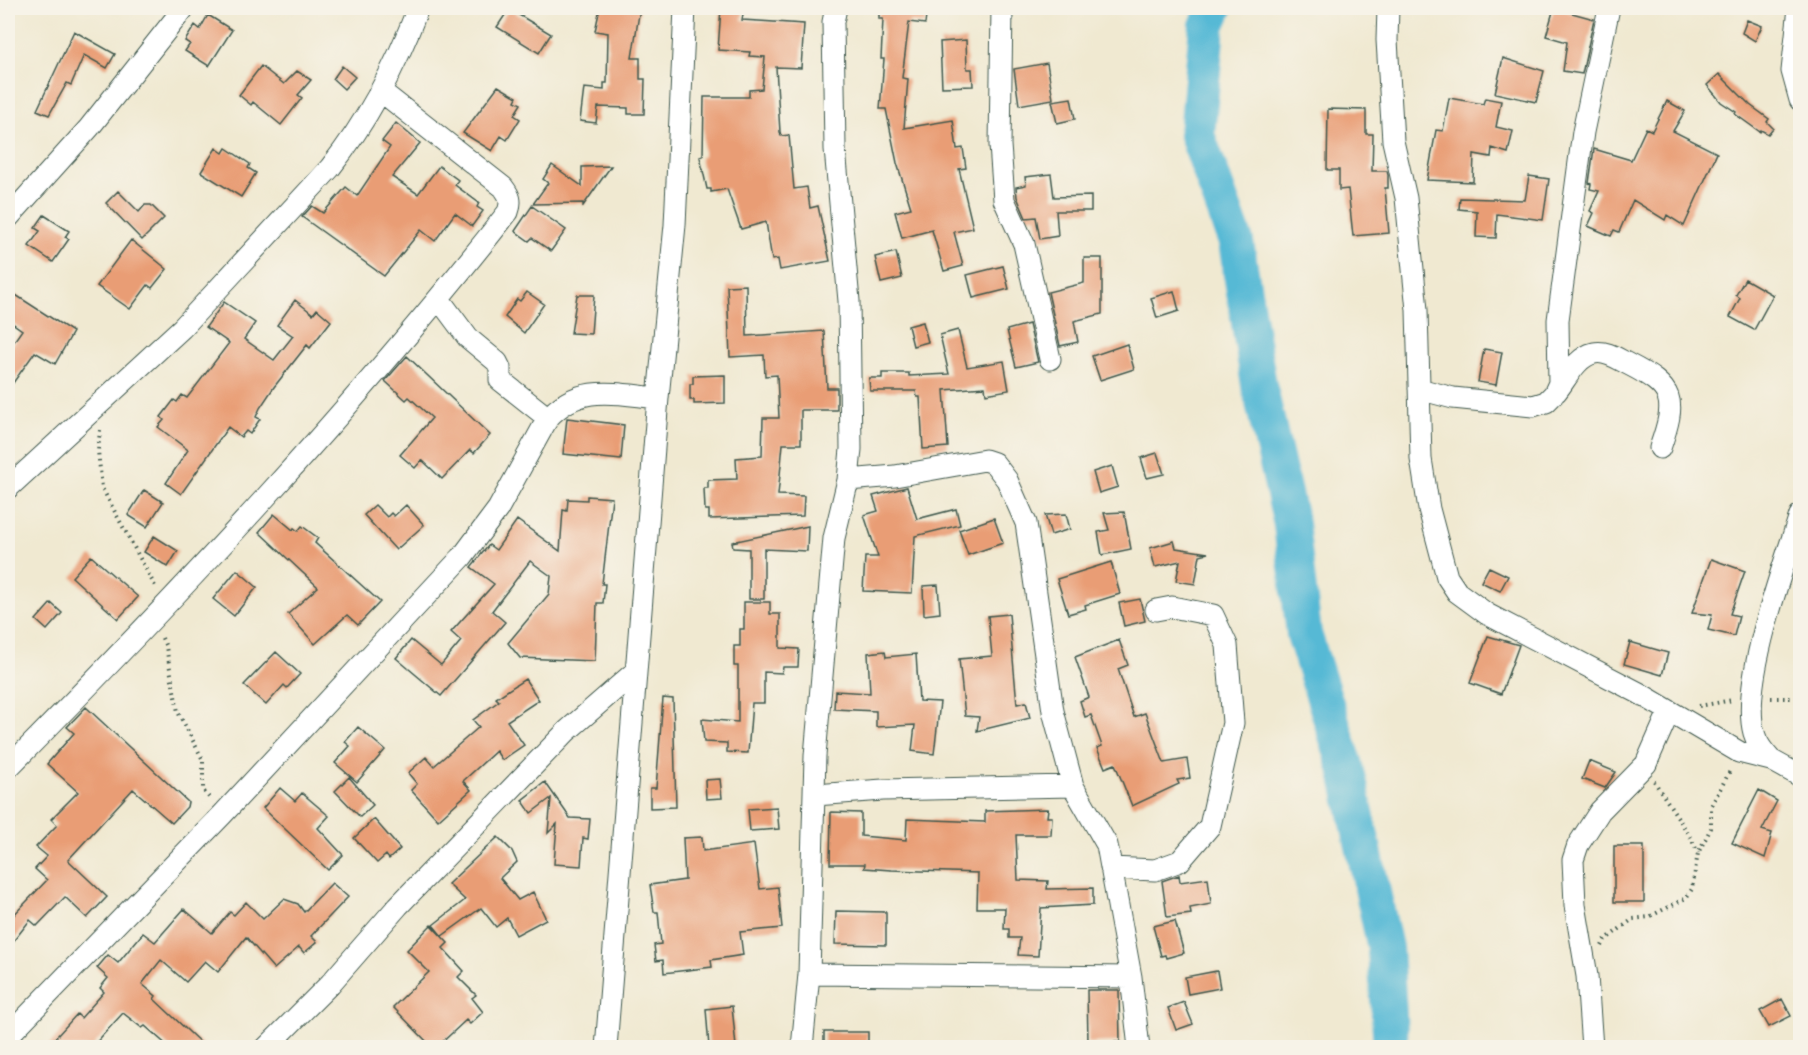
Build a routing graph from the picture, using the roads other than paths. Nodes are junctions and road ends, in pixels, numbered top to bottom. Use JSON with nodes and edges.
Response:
{"nodes":[{"id":1,"x":184,"y":8,"type":"edge"},
{"id":2,"x":418,"y":8,"type":"edge"},
{"id":3,"x":685,"y":8,"type":"edge"},
{"id":4,"x":836,"y":8,"type":"edge"},
{"id":5,"x":1002,"y":8,"type":"edge"},
{"id":6,"x":1388,"y":8,"type":"edge"},
{"id":7,"x":1609,"y":8,"type":"edge"},
{"id":8,"x":1799,"y":8,"type":"edge"},
{"id":9,"x":382,"y":92,"type":"junction"},
{"id":10,"x":1800,"y":100,"type":"edge"},
{"id":11,"x":8,"y":218,"type":"edge"},
{"id":12,"x":439,"y":299,"type":"junction"},
{"id":13,"x":1050,"y":359,"type":"dead end"},
{"id":14,"x":1419,"y":389,"type":"junction"},
{"id":15,"x":1554,"y":394,"type":"junction"},
{"id":16,"x":658,"y":398,"type":"junction"},
{"id":17,"x":548,"y":418,"type":"junction"},
{"id":18,"x":1660,"y":448,"type":"dead end"},
{"id":19,"x":848,"y":480,"type":"junction"},
{"id":20,"x":8,"y":488,"type":"edge"},
{"id":21,"x":1800,"y":515,"type":"edge"},
{"id":22,"x":1156,"y":610,"type":"dead end"},
{"id":23,"x":636,"y":671,"type":"junction"},
{"id":24,"x":1669,"y":712,"type":"junction"},
{"id":25,"x":1771,"y":760,"type":"junction"},
{"id":26,"x":8,"y":768,"type":"edge"},
{"id":27,"x":1800,"y":776,"type":"edge"},
{"id":28,"x":1073,"y":786,"type":"junction"},
{"id":29,"x":815,"y":795,"type":"junction"},
{"id":30,"x":1111,"y":867,"type":"junction"},
{"id":31,"x":809,"y":974,"type":"junction"},
{"id":32,"x":1131,"y":977,"type":"junction"},
{"id":33,"x":8,"y":1036,"type":"edge"},
{"id":34,"x":266,"y":1047,"type":"edge"},
{"id":35,"x":606,"y":1047,"type":"edge"},
{"id":36,"x":802,"y":1047,"type":"edge"},
{"id":37,"x":1139,"y":1047,"type":"edge"},
{"id":38,"x":1593,"y":1047,"type":"edge"}],
"edges":[{"from":1,"to":11,"type":"street"},
{"from":2,"to":9,"type":"street"},
{"from":3,"to":16,"type":"street"},
{"from":4,"to":19,"type":"street"},
{"from":5,"to":13,"type":"street"},
{"from":6,"to":14,"type":"street"},
{"from":7,"to":15,"type":"street"},
{"from":8,"to":10,"type":"street"},
{"from":9,"to":12,"type":"street"},
{"from":9,"to":20,"type":"street"},
{"from":12,"to":17,"type":"street"},
{"from":12,"to":26,"type":"street"},
{"from":14,"to":15,"type":"street"},
{"from":14,"to":24,"type":"street"},
{"from":15,"to":18,"type":"street"},
{"from":16,"to":17,"type":"street"},
{"from":16,"to":23,"type":"street"},
{"from":17,"to":33,"type":"street"},
{"from":19,"to":28,"type":"street"},
{"from":19,"to":29,"type":"street"},
{"from":21,"to":25,"type":"street"},
{"from":22,"to":30,"type":"street"},
{"from":23,"to":34,"type":"street"},
{"from":23,"to":35,"type":"street"},
{"from":24,"to":25,"type":"street"},
{"from":24,"to":38,"type":"street"},
{"from":25,"to":27,"type":"street"},
{"from":28,"to":29,"type":"street"},
{"from":28,"to":30,"type":"street"},
{"from":29,"to":31,"type":"street"},
{"from":30,"to":32,"type":"street"},
{"from":31,"to":32,"type":"street"},
{"from":31,"to":36,"type":"street"},
{"from":32,"to":37,"type":"street"}]}
